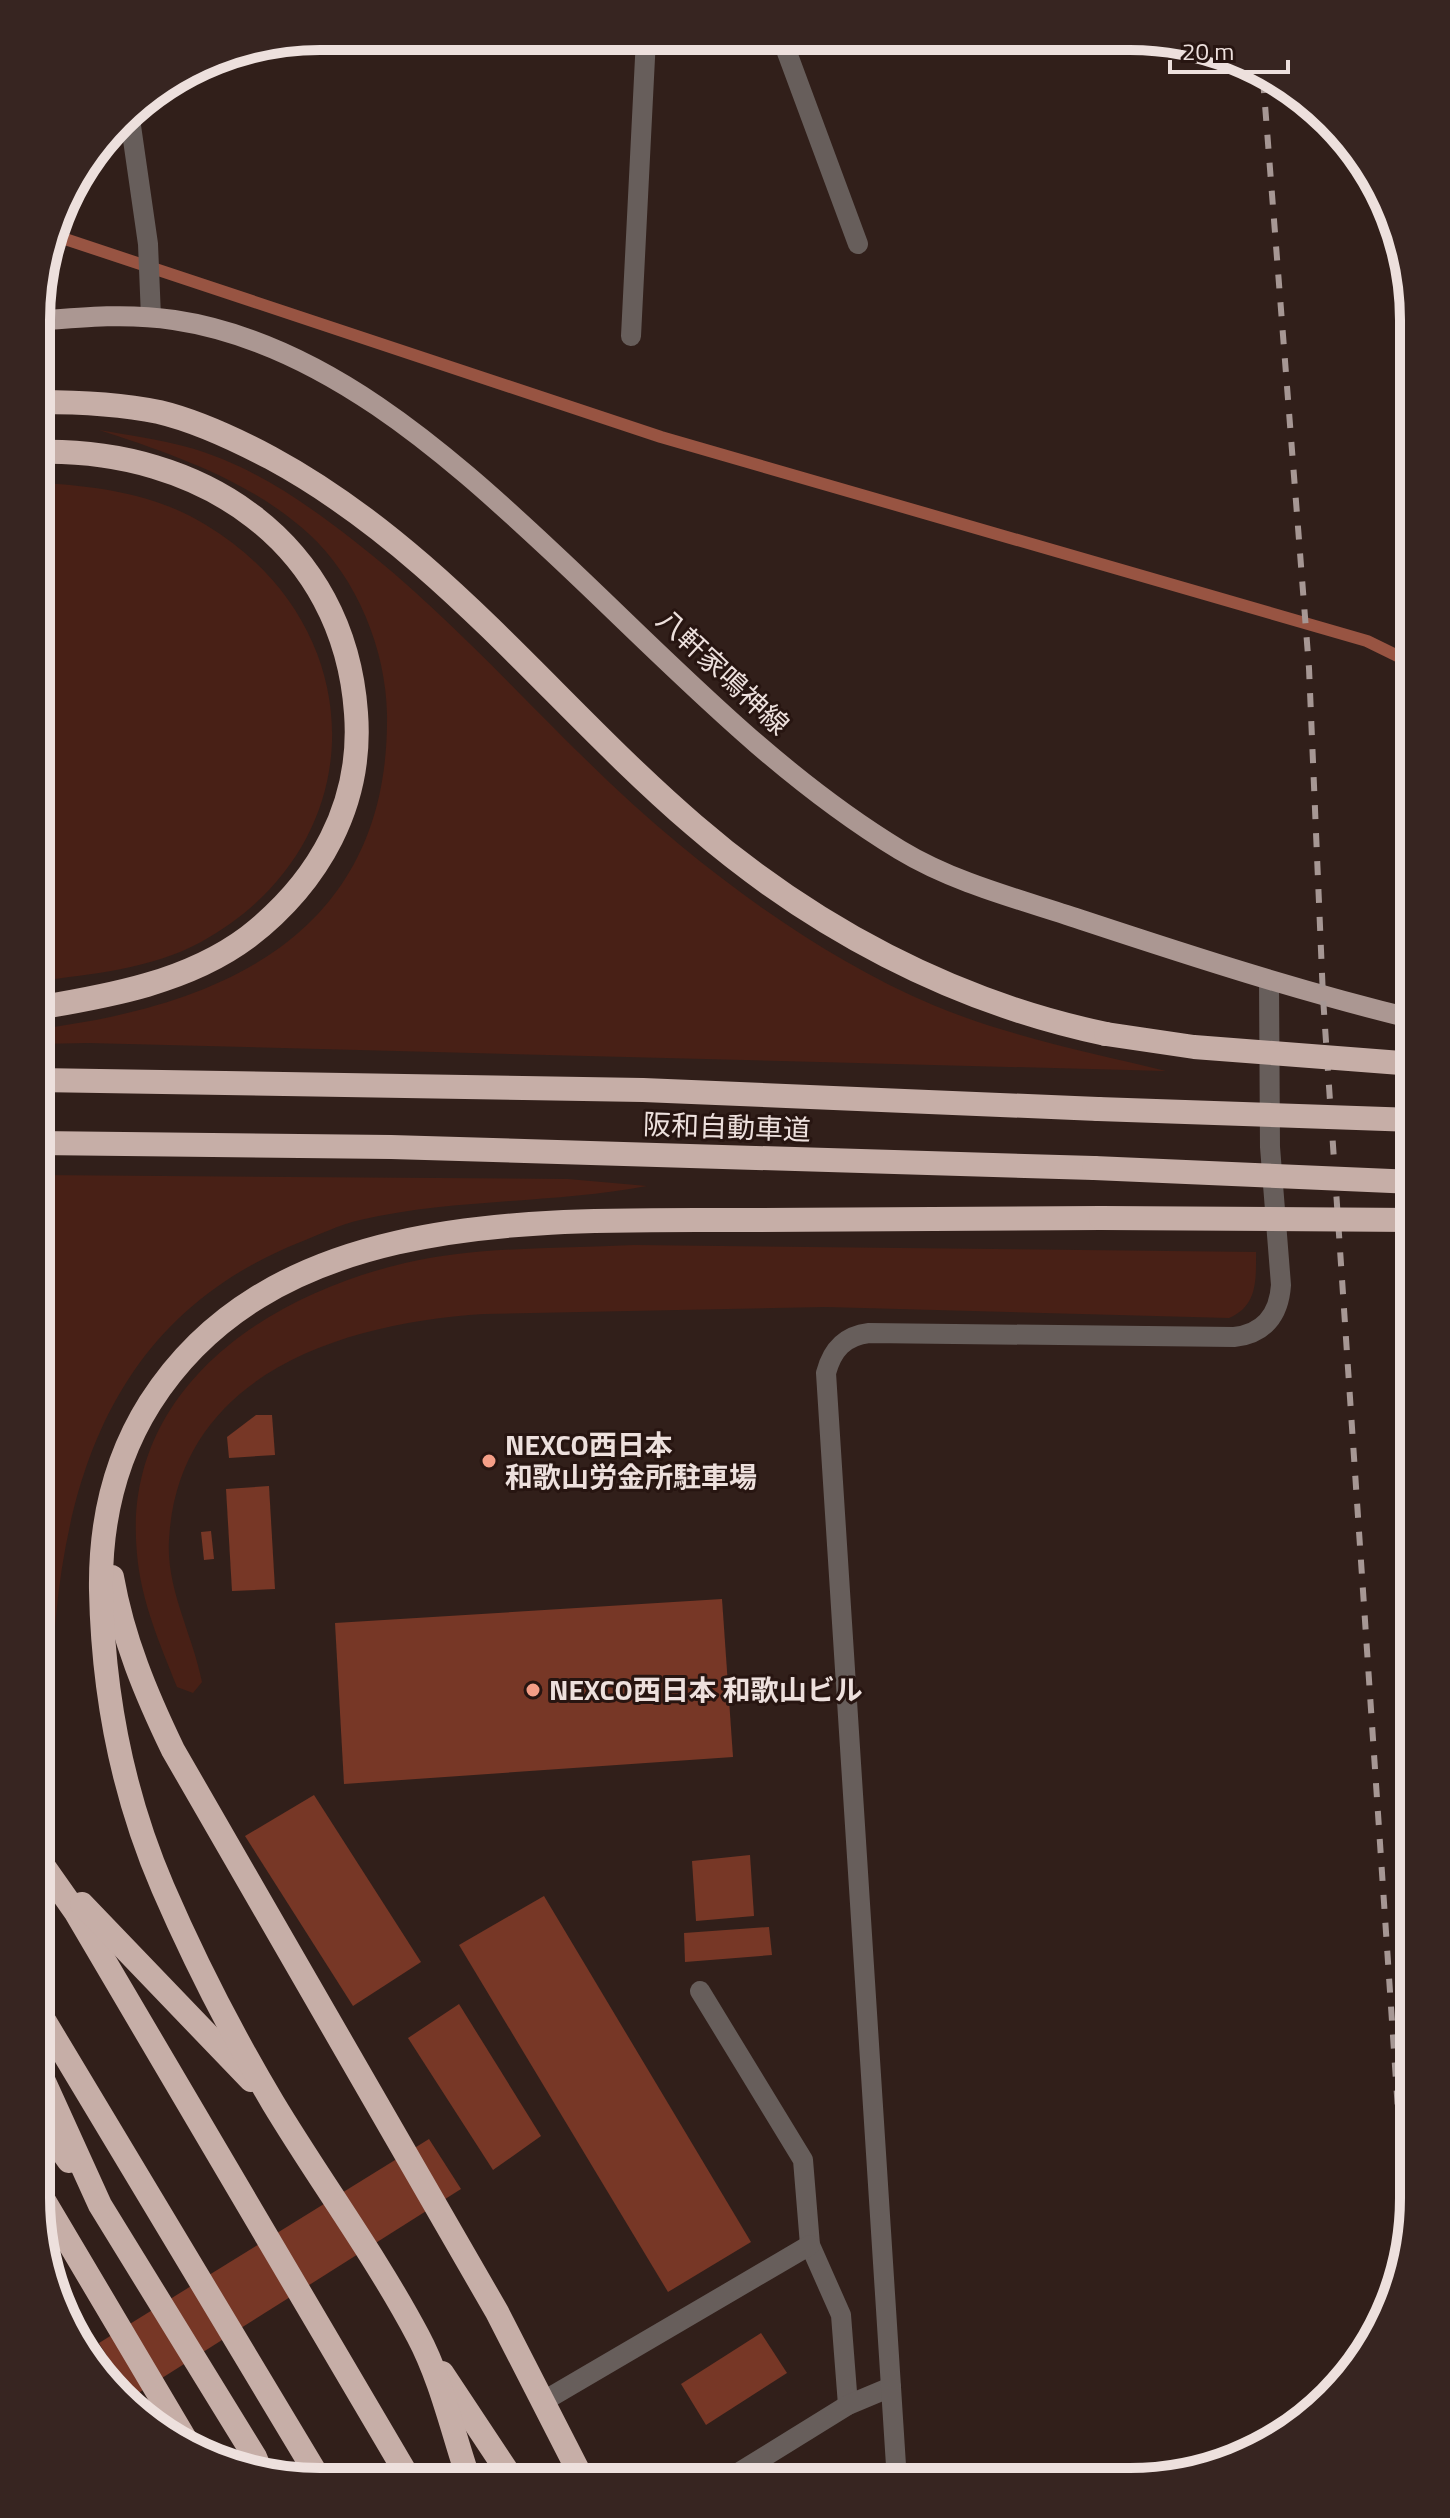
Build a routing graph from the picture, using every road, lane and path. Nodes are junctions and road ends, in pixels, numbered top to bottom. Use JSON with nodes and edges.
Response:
{"nodes":[{"id":1,"x":645,"y":50,"type":"edge"},
{"id":2,"x":786,"y":50,"type":"edge"},
{"id":3,"x":131,"y":128,"type":"edge"},
{"id":4,"x":858,"y":244,"type":"dead end"},
{"id":5,"x":151,"y":317,"type":"junction"},
{"id":6,"x":50,"y":320,"type":"edge"},
{"id":7,"x":631,"y":336,"type":"dead end"},
{"id":8,"x":50,"y":402,"type":"edge"},
{"id":9,"x":50,"y":452,"type":"edge"},
{"id":10,"x":1269,"y":981,"type":"junction"},
{"id":11,"x":50,"y":1005,"type":"edge"},
{"id":12,"x":1400,"y":1015,"type":"edge"},
{"id":13,"x":1400,"y":1063,"type":"edge"},
{"id":14,"x":50,"y":1080,"type":"edge"},
{"id":15,"x":1400,"y":1119,"type":"edge"},
{"id":16,"x":50,"y":1143,"type":"edge"},
{"id":17,"x":1400,"y":1181,"type":"edge"},
{"id":18,"x":1400,"y":1220,"type":"edge"},
{"id":19,"x":115,"y":1475,"type":"junction"},
{"id":20,"x":50,"y":1870,"type":"edge"},
{"id":21,"x":50,"y":1875,"type":"edge"},
{"id":22,"x":700,"y":1991,"type":"dead end"},
{"id":23,"x":50,"y":2030,"type":"edge"},
{"id":24,"x":50,"y":2095,"type":"edge"},
{"id":25,"x":273,"y":2102,"type":"junction"},
{"id":26,"x":50,"y":2135,"type":"edge"},
{"id":27,"x":100,"y":2205,"type":"junction"},
{"id":28,"x":51,"y":2212,"type":"edge"},
{"id":29,"x":810,"y":2245,"type":"junction"},
{"id":30,"x":420,"y":2340,"type":"junction"},
{"id":31,"x":891,"y":2387,"type":"junction"},
{"id":32,"x":542,"y":2402,"type":"junction"},
{"id":33,"x":848,"y":2405,"type":"junction"},
{"id":34,"x":178,"y":2427,"type":"edge"},
{"id":35,"x":256,"y":2460,"type":"edge"},
{"id":36,"x":313,"y":2468,"type":"edge"},
{"id":37,"x":403,"y":2468,"type":"edge"},
{"id":38,"x":465,"y":2468,"type":"edge"},
{"id":39,"x":505,"y":2468,"type":"edge"},
{"id":40,"x":577,"y":2468,"type":"edge"},
{"id":41,"x":746,"y":2468,"type":"edge"},
{"id":42,"x":896,"y":2468,"type":"edge"}],
"edges":[{"from":1,"to":7,"type":"street"},
{"from":2,"to":4,"type":"street"},
{"from":3,"to":5,"type":"street"},
{"from":5,"to":6,"type":"main road","name":"八軒家鳴神線"},
{"from":5,"to":10,"type":"main road","name":"八軒家鳴神線"},
{"from":8,"to":13,"type":"highway","bridge":true},
{"from":9,"to":11,"type":"highway"},
{"from":10,"to":12,"type":"main road","name":"八軒家鳴神線"},
{"from":10,"to":31,"type":"street"},
{"from":14,"to":15,"type":"highway","name":"阪和自動車道","bridge":true},
{"from":16,"to":17,"type":"highway","name":"阪和自動車道","bridge":true},
{"from":18,"to":19,"type":"highway","bridge":true},
{"from":19,"to":25,"type":"highway"},
{"from":19,"to":32,"type":"highway"},
{"from":20,"to":25,"type":"highway"},
{"from":21,"to":37,"type":"highway"},
{"from":22,"to":29,"type":"street"},
{"from":23,"to":36,"type":"highway"},
{"from":24,"to":27,"type":"highway"},
{"from":25,"to":30,"type":"highway"},
{"from":26,"to":27,"type":"highway"},
{"from":27,"to":35,"type":"highway"},
{"from":28,"to":34,"type":"highway"},
{"from":29,"to":32,"type":"street"},
{"from":29,"to":33,"type":"street"},
{"from":30,"to":38,"type":"highway"},
{"from":30,"to":39,"type":"highway"},
{"from":31,"to":33,"type":"street"},
{"from":31,"to":42,"type":"street"},
{"from":32,"to":40,"type":"highway"},
{"from":33,"to":41,"type":"street"}]}
